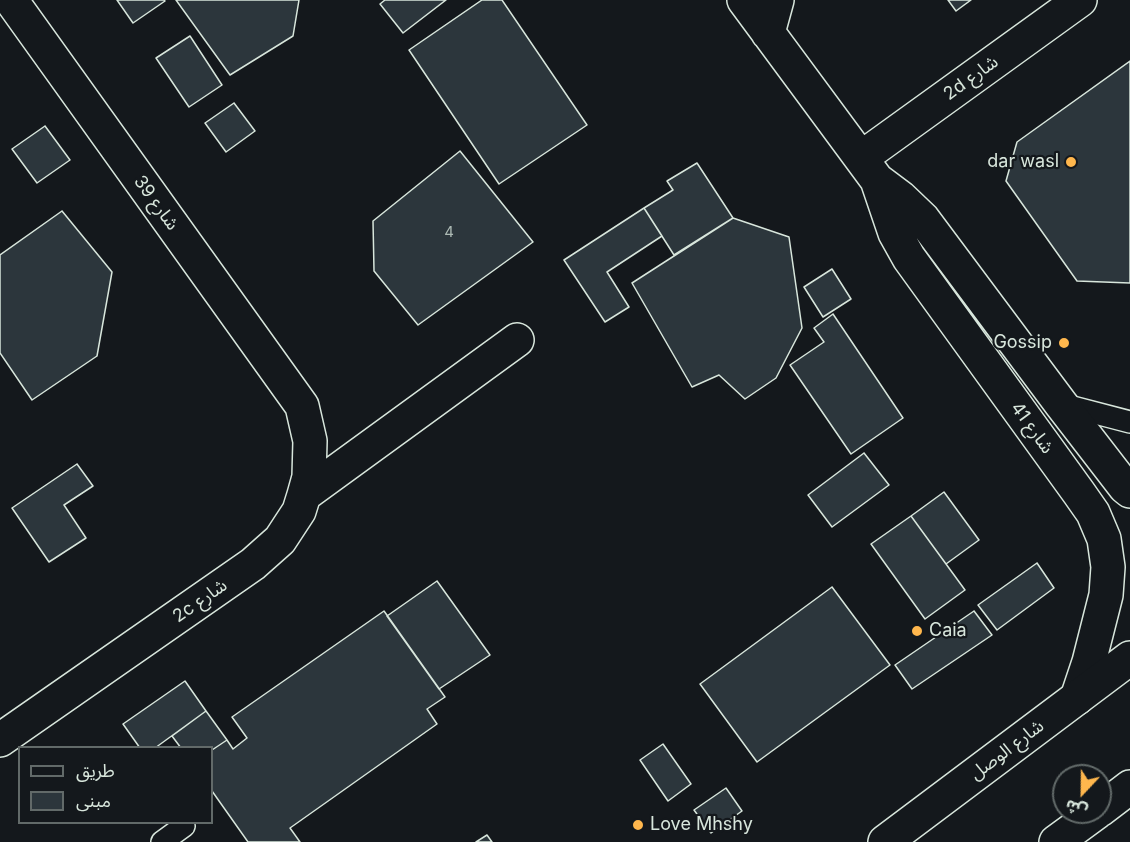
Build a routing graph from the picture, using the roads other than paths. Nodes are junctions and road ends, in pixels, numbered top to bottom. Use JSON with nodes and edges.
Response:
{"nodes":[{"id":1,"x":11,"y":0,"type":"edge"},
{"id":2,"x":744,"y":0,"type":"edge"},
{"id":3,"x":777,"y":0,"type":"edge"},
{"id":4,"x":1080,"y":0,"type":"edge"},
{"id":5,"x":768,"y":33,"type":"junction"},
{"id":6,"x":869,"y":169,"type":"junction"},
{"id":7,"x":517,"y":340,"type":"dead end"},
{"id":8,"x":1061,"y":404,"type":"junction"},
{"id":9,"x":302,"y":406,"type":"joint"},
{"id":10,"x":1130,"y":422,"type":"edge"},
{"id":11,"x":1130,"y":491,"type":"edge"},
{"id":12,"x":304,"y":495,"type":"junction"},
{"id":13,"x":1130,"y":658,"type":"edge"},
{"id":14,"x":1077,"y":698,"type":"junction"},
{"id":15,"x":0,"y":740,"type":"edge"},
{"id":16,"x":1130,"y":787,"type":"edge"},
{"id":17,"x":1112,"y":800,"type":"edge"},
{"id":18,"x":1080,"y":824,"type":"edge"},
{"id":19,"x":184,"y":826,"type":"dead end"},
{"id":20,"x":162,"y":842,"type":"edge"},
{"id":21,"x":885,"y":842,"type":"edge"},
{"id":22,"x":1056,"y":842,"type":"edge"}],
"edges":[{"from":1,"to":9,"type":"street","name":"شارع 39"},
{"from":2,"to":5,"type":"street","name":"شارع 41"},
{"from":3,"to":5,"type":"street"},
{"from":4,"to":6,"type":"street","name":"2d شارع"},
{"from":5,"to":6,"type":"street","name":"شارع 41"},
{"from":6,"to":8,"type":"street","name":"شارع 41"},
{"from":6,"to":14,"type":"street","name":"شارع 41"},
{"from":7,"to":12,"type":"street"},
{"from":8,"to":10,"type":"lane"},
{"from":8,"to":11,"type":"street","name":"شارع 41"},
{"from":9,"to":12,"type":"street","name":"2c شارع"},
{"from":12,"to":15,"type":"street","name":"2c شارع"},
{"from":13,"to":14,"type":"street","name":"شارع الوصل"},
{"from":14,"to":21,"type":"street","name":"شارع الوصل"},
{"from":16,"to":17,"type":"street"},
{"from":18,"to":22,"type":"street"},
{"from":19,"to":20,"type":"lane"}]}
